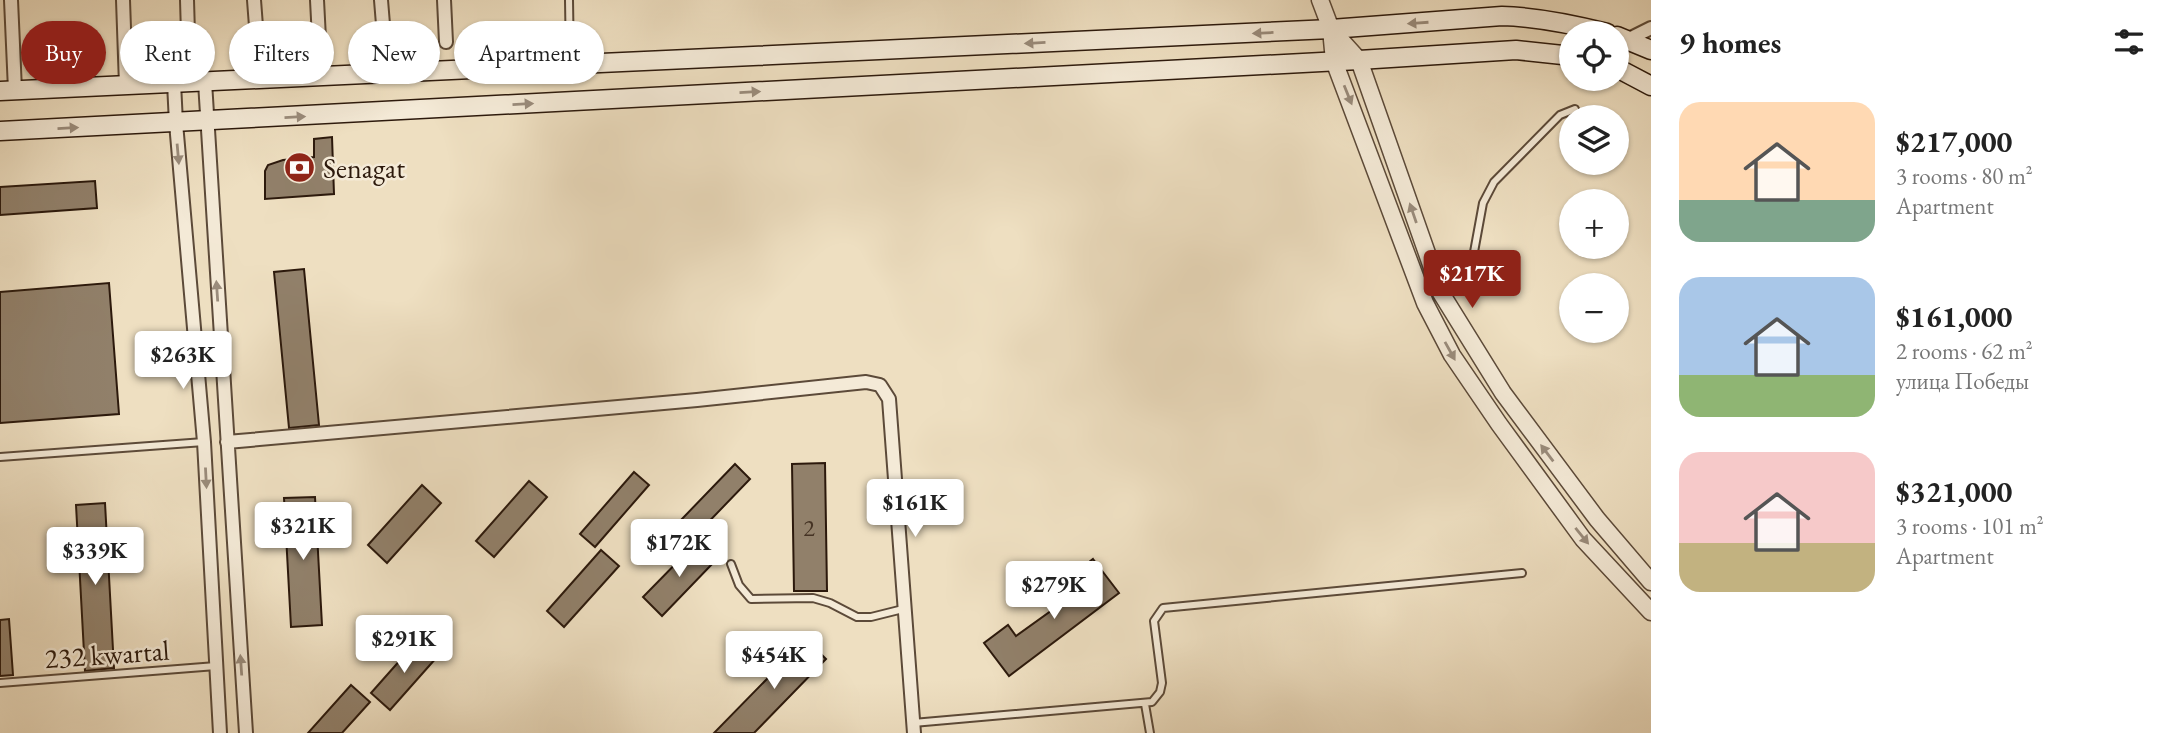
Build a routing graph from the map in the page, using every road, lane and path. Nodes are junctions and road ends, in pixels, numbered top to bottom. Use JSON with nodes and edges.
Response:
{"nodes":[{"id":1,"x":11,"y":0,"type":"edge"},
{"id":2,"x":123,"y":0,"type":"edge"},
{"id":3,"x":187,"y":0,"type":"edge"},
{"id":4,"x":254,"y":0,"type":"edge"},
{"id":5,"x":317,"y":0,"type":"edge"},
{"id":6,"x":381,"y":0,"type":"edge"},
{"id":7,"x":444,"y":0,"type":"edge"},
{"id":8,"x":569,"y":0,"type":"edge"},
{"id":9,"x":1320,"y":0,"type":"edge"},
{"id":10,"x":188,"y":21,"type":"edge"},
{"id":11,"x":256,"y":21,"type":"edge"},
{"id":12,"x":318,"y":21,"type":"edge"},
{"id":13,"x":383,"y":21,"type":"edge"},
{"id":14,"x":569,"y":21,"type":"edge"},
{"id":15,"x":1559,"y":22,"type":"edge"},
{"id":16,"x":1651,"y":28,"type":"edge"},
{"id":17,"x":1331,"y":29,"type":"junction"},
{"id":18,"x":1629,"y":36,"type":"edge"},
{"id":19,"x":1629,"y":41,"type":"edge"},
{"id":20,"x":446,"y":42,"type":"dead end"},
{"id":21,"x":1651,"y":50,"type":"edge"},
{"id":22,"x":1559,"y":55,"type":"edge"},
{"id":23,"x":1359,"y":60,"type":"junction"},
{"id":24,"x":1334,"y":61,"type":"junction"},
{"id":25,"x":604,"y":63,"type":"edge"},
{"id":26,"x":1629,"y":74,"type":"edge"},
{"id":27,"x":150,"y":84,"type":"edge"},
{"id":28,"x":174,"y":84,"type":"edge"},
{"id":29,"x":205,"y":84,"type":"edge"},
{"id":30,"x":126,"y":85,"type":"junction"},
{"id":31,"x":1651,"y":86,"type":"edge"},
{"id":32,"x":8,"y":91,"type":"edge"},
{"id":33,"x":1559,"y":116,"type":"edge"},
{"id":34,"x":207,"y":121,"type":"junction"},
{"id":35,"x":176,"y":123,"type":"junction"},
{"id":36,"x":0,"y":131,"type":"edge"},
{"id":37,"x":1441,"y":293,"type":"junction"},
{"id":38,"x":204,"y":442,"type":"junction"},
{"id":39,"x":228,"y":442,"type":"junction"},
{"id":40,"x":0,"y":457,"type":"edge"},
{"id":41,"x":731,"y":564,"type":"dead end"},
{"id":42,"x":1522,"y":573,"type":"dead end"},
{"id":43,"x":1651,"y":582,"type":"edge"},
{"id":44,"x":903,"y":609,"type":"junction"},
{"id":45,"x":1651,"y":612,"type":"edge"},
{"id":46,"x":216,"y":666,"type":"junction"},
{"id":47,"x":0,"y":683,"type":"edge"},
{"id":48,"x":1145,"y":704,"type":"junction"},
{"id":49,"x":913,"y":728,"type":"edge"},
{"id":50,"x":220,"y":733,"type":"edge"},
{"id":51,"x":246,"y":733,"type":"edge"},
{"id":52,"x":1150,"y":733,"type":"edge"}],
"edges":[{"from":1,"to":32,"type":"street"},
{"from":2,"to":30,"type":"street"},
{"from":3,"to":10,"type":"street"},
{"from":4,"to":11,"type":"street"},
{"from":5,"to":12,"type":"street"},
{"from":6,"to":13,"type":"street"},
{"from":7,"to":20,"type":"street"},
{"from":8,"to":14,"type":"lane"},
{"from":9,"to":17,"type":"street"},
{"from":15,"to":17,"type":"main road","one_way":true},
{"from":16,"to":18,"type":"street"},
{"from":17,"to":23,"type":"street"},
{"from":17,"to":24,"type":"street"},
{"from":17,"to":25,"type":"main road","one_way":true},
{"from":19,"to":21,"type":"main road"},
{"from":22,"to":23,"type":"main road"},
{"from":23,"to":24,"type":"main road"},
{"from":37,"to":23,"type":"street","one_way":true},
{"from":34,"to":24,"type":"main road","one_way":true},
{"from":24,"to":45,"type":"street","one_way":true},
{"from":26,"to":31,"type":"main road"},
{"from":27,"to":30,"type":"main road"},
{"from":28,"to":35,"type":"street"},
{"from":29,"to":34,"type":"street"},
{"from":30,"to":32,"type":"main road"},
{"from":33,"to":37,"type":"lane"},
{"from":34,"to":35,"type":"main road"},
{"from":39,"to":34,"type":"street","one_way":true},
{"from":36,"to":35,"type":"main road","one_way":true},
{"from":35,"to":38,"type":"street","one_way":true},
{"from":43,"to":37,"type":"street","one_way":true},
{"from":38,"to":40,"type":"lane"},
{"from":38,"to":46,"type":"street","one_way":true},
{"from":39,"to":44,"type":"street"},
{"from":51,"to":39,"type":"street","one_way":true},
{"from":41,"to":44,"type":"lane"},
{"from":42,"to":48,"type":"lane"},
{"from":44,"to":49,"type":"street"},
{"from":46,"to":47,"type":"lane","name":"232 kwartal"},
{"from":46,"to":50,"type":"street"},
{"from":48,"to":49,"type":"lane"},
{"from":48,"to":52,"type":"lane"}]}
